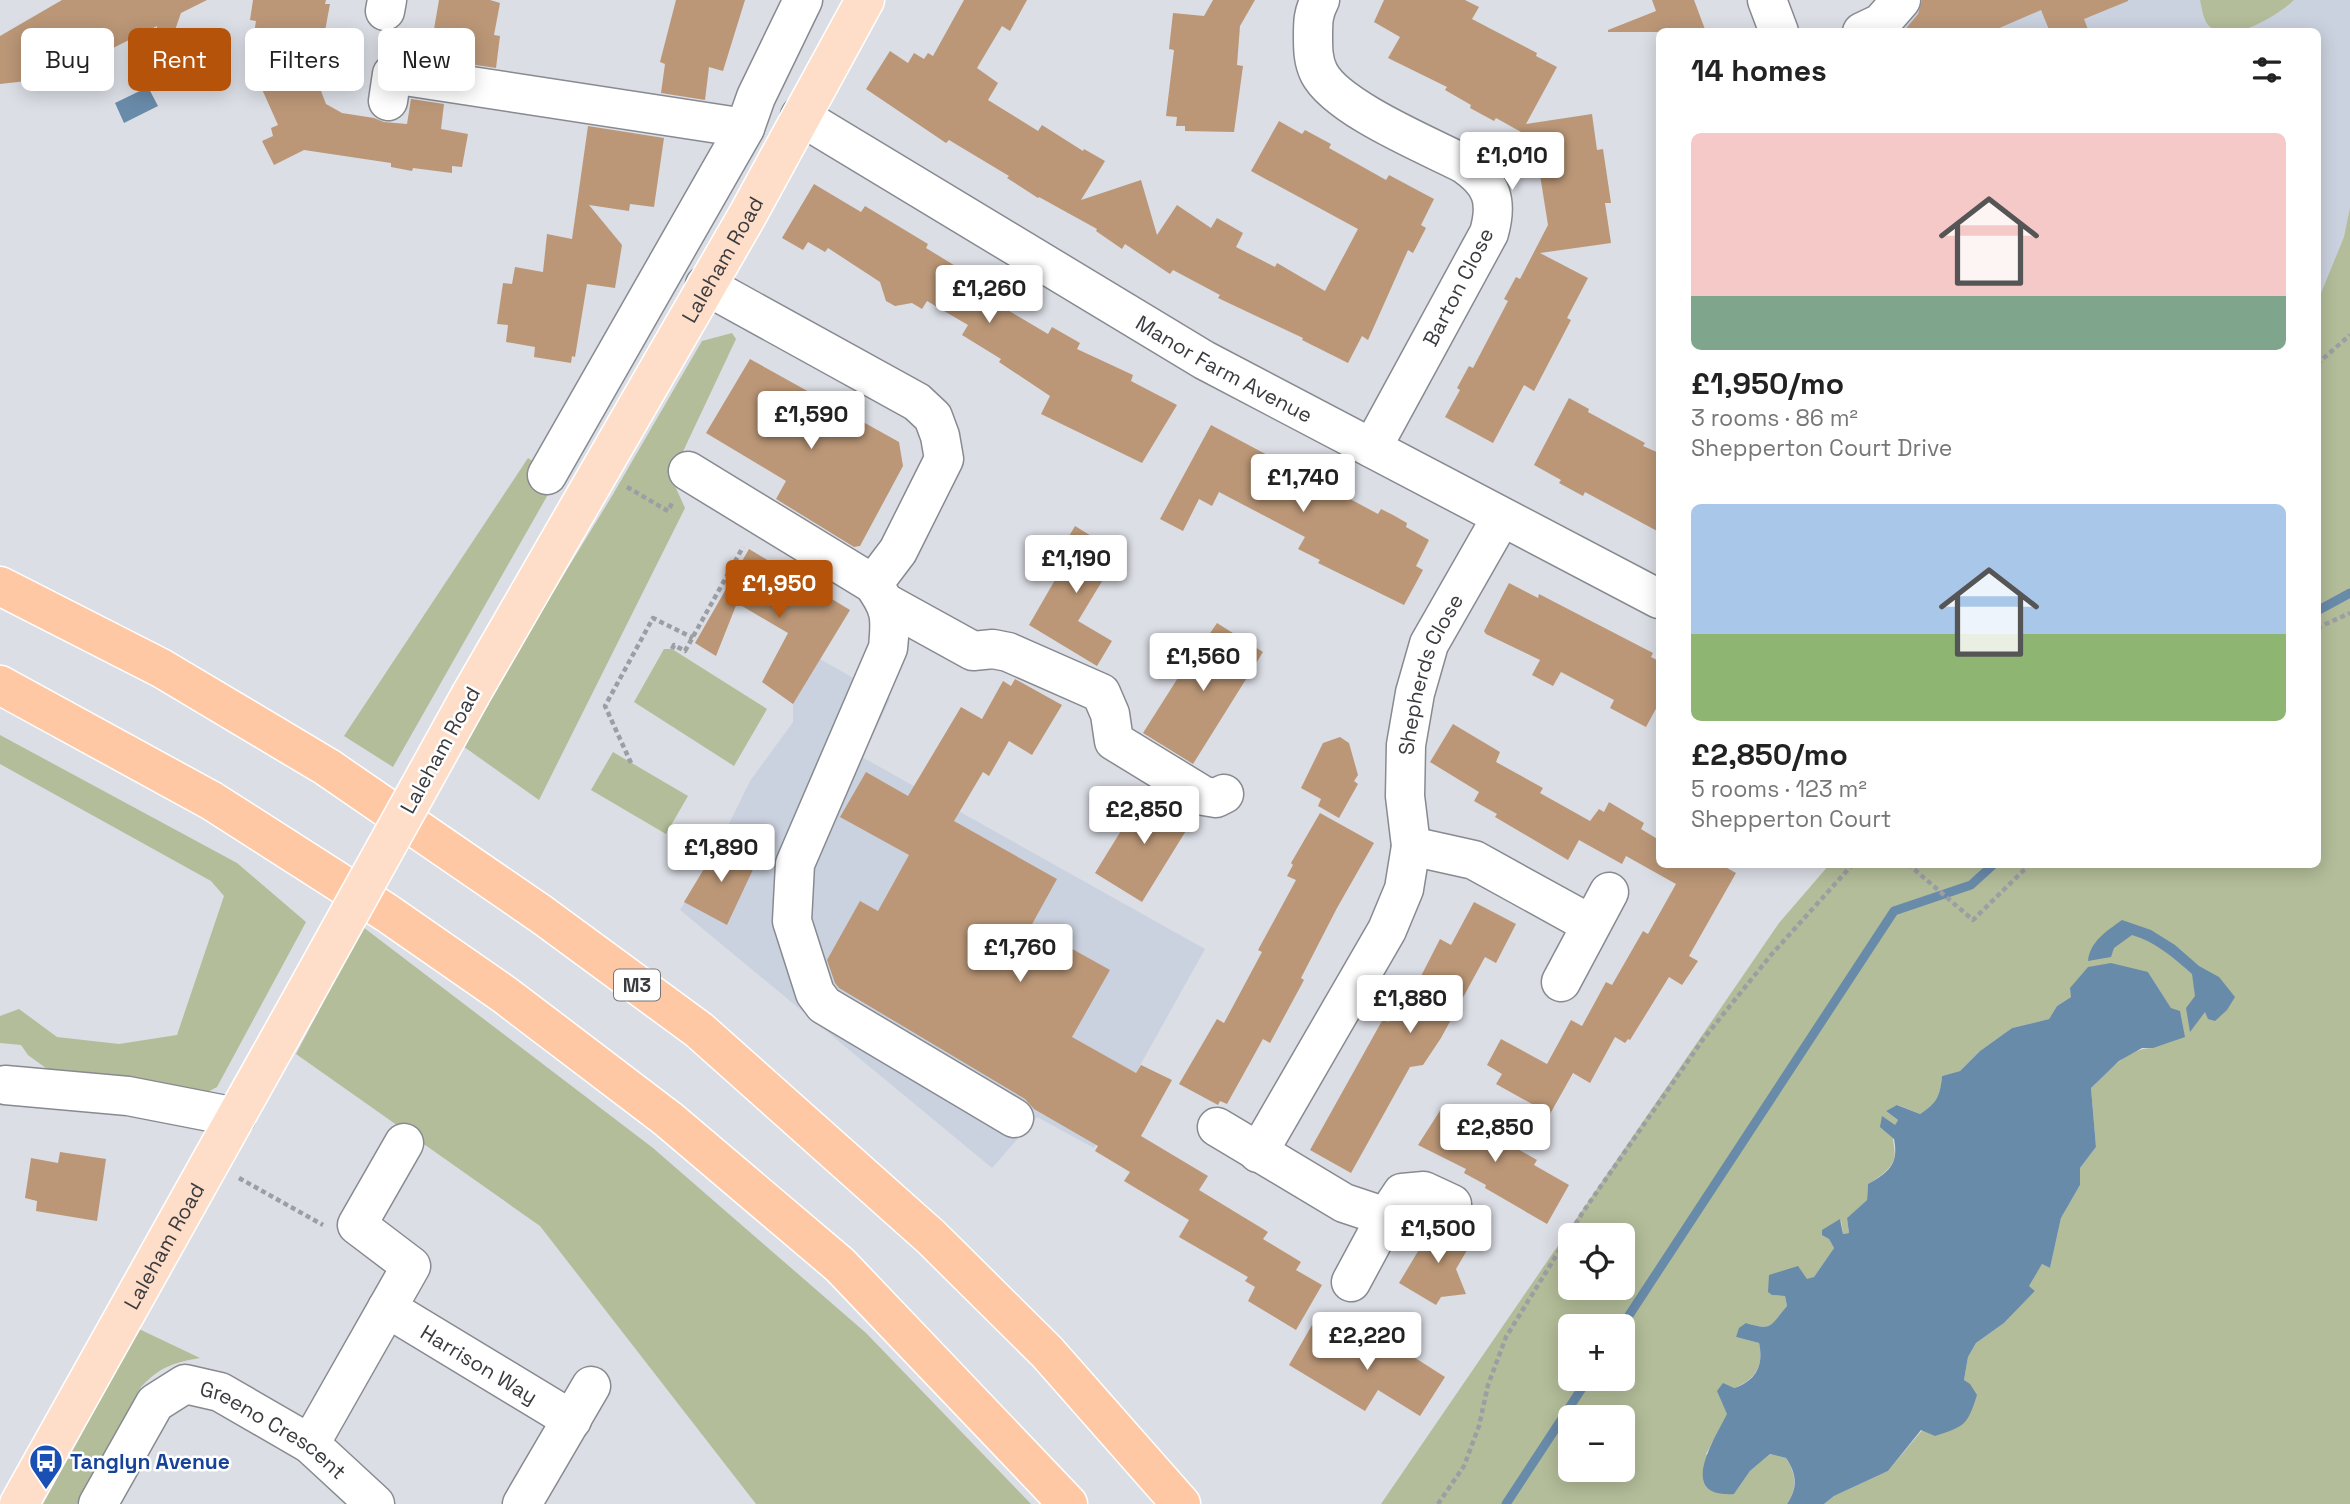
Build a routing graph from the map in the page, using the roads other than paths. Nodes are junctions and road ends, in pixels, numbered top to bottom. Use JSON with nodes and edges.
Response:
{"nodes":[{"id":1,"x":803,"y":0,"type":"edge"},
{"id":2,"x":865,"y":0,"type":"edge"},
{"id":3,"x":1320,"y":0,"type":"edge"},
{"id":4,"x":1767,"y":0,"type":"edge"},
{"id":5,"x":1901,"y":0,"type":"edge"},
{"id":6,"x":1778,"y":28,"type":"edge"},
{"id":7,"x":1870,"y":28,"type":"edge"},
{"id":8,"x":388,"y":101,"type":"dead end"},
{"id":9,"x":800,"y":116,"type":"junction"},
{"id":10,"x":745,"y":128,"type":"junction"},
{"id":11,"x":705,"y":285,"type":"junction"},
{"id":12,"x":1372,"y":448,"type":"junction"},
{"id":13,"x":552,"y":451,"type":"dead end"},
{"id":14,"x":688,"y":471,"type":"dead end"},
{"id":15,"x":1501,"y":518,"type":"junction"},
{"id":16,"x":0,"y":586,"type":"edge"},
{"id":17,"x":880,"y":593,"type":"junction"},
{"id":18,"x":1656,"y":597,"type":"edge"},
{"id":19,"x":0,"y":685,"type":"edge"},
{"id":20,"x":1224,"y":794,"type":"dead end"},
{"id":21,"x":1411,"y":846,"type":"junction"},
{"id":22,"x":1609,"y":892,"type":"dead end"},
{"id":23,"x":1590,"y":925,"type":"junction"},
{"id":24,"x":1560,"y":982,"type":"dead end"},
{"id":25,"x":5,"y":1085,"type":"dead end"},
{"id":26,"x":236,"y":1117,"type":"junction"},
{"id":27,"x":1014,"y":1118,"type":"dead end"},
{"id":28,"x":1217,"y":1128,"type":"dead end"},
{"id":29,"x":404,"y":1143,"type":"dead end"},
{"id":30,"x":1258,"y":1153,"type":"junction"},
{"id":31,"x":1452,"y":1204,"type":"dead end"},
{"id":32,"x":1386,"y":1217,"type":"junction"},
{"id":33,"x":1351,"y":1282,"type":"dead end"},
{"id":34,"x":387,"y":1307,"type":"junction"},
{"id":35,"x":591,"y":1386,"type":"dead end"},
{"id":36,"x":572,"y":1420,"type":"junction"},
{"id":37,"x":310,"y":1444,"type":"junction"},
{"id":38,"x":19,"y":1504,"type":"edge"},
{"id":39,"x":98,"y":1504,"type":"edge"},
{"id":40,"x":375,"y":1504,"type":"edge"},
{"id":41,"x":522,"y":1504,"type":"edge"},
{"id":42,"x":1068,"y":1504,"type":"edge"},
{"id":43,"x":1181,"y":1504,"type":"edge"}],
"edges":[{"from":1,"to":10,"type":"street"},
{"from":2,"to":9,"type":"main road","name":"Laleham Road"},
{"from":3,"to":12,"type":"street","name":"Barton Close"},
{"from":4,"to":6,"type":"street"},
{"from":5,"to":7,"type":"street"},
{"from":8,"to":10,"type":"street"},
{"from":9,"to":11,"type":"main road","name":"Laleham Road"},
{"from":9,"to":12,"type":"street","name":"Manor Farm Avenue"},
{"from":10,"to":13,"type":"street"},
{"from":11,"to":17,"type":"street"},
{"from":11,"to":26,"type":"main road","name":"Laleham Road","bridge":true},
{"from":12,"to":15,"type":"street","name":"Manor Farm Avenue"},
{"from":14,"to":17,"type":"street"},
{"from":15,"to":18,"type":"street","name":"Manor Farm Avenue"},
{"from":15,"to":21,"type":"street","name":"Shepherds Close"},
{"from":16,"to":43,"type":"highway","number":"M3"},
{"from":17,"to":20,"type":"street"},
{"from":17,"to":27,"type":"street"},
{"from":19,"to":42,"type":"highway"},
{"from":21,"to":23,"type":"street"},
{"from":21,"to":30,"type":"street","name":"Shepherds Close"},
{"from":22,"to":23,"type":"street"},
{"from":23,"to":24,"type":"street"},
{"from":25,"to":26,"type":"street"},
{"from":26,"to":38,"type":"main road","name":"Laleham Road"},
{"from":28,"to":30,"type":"street"},
{"from":29,"to":34,"type":"street"},
{"from":30,"to":32,"type":"street"},
{"from":31,"to":32,"type":"street"},
{"from":32,"to":33,"type":"street"},
{"from":34,"to":36,"type":"street","name":"Harrison Way"},
{"from":34,"to":37,"type":"street"},
{"from":35,"to":36,"type":"street"},
{"from":36,"to":41,"type":"street"},
{"from":37,"to":39,"type":"street","name":"Greeno Crescent"},
{"from":37,"to":40,"type":"street","name":"Greeno Crescent"}]}
